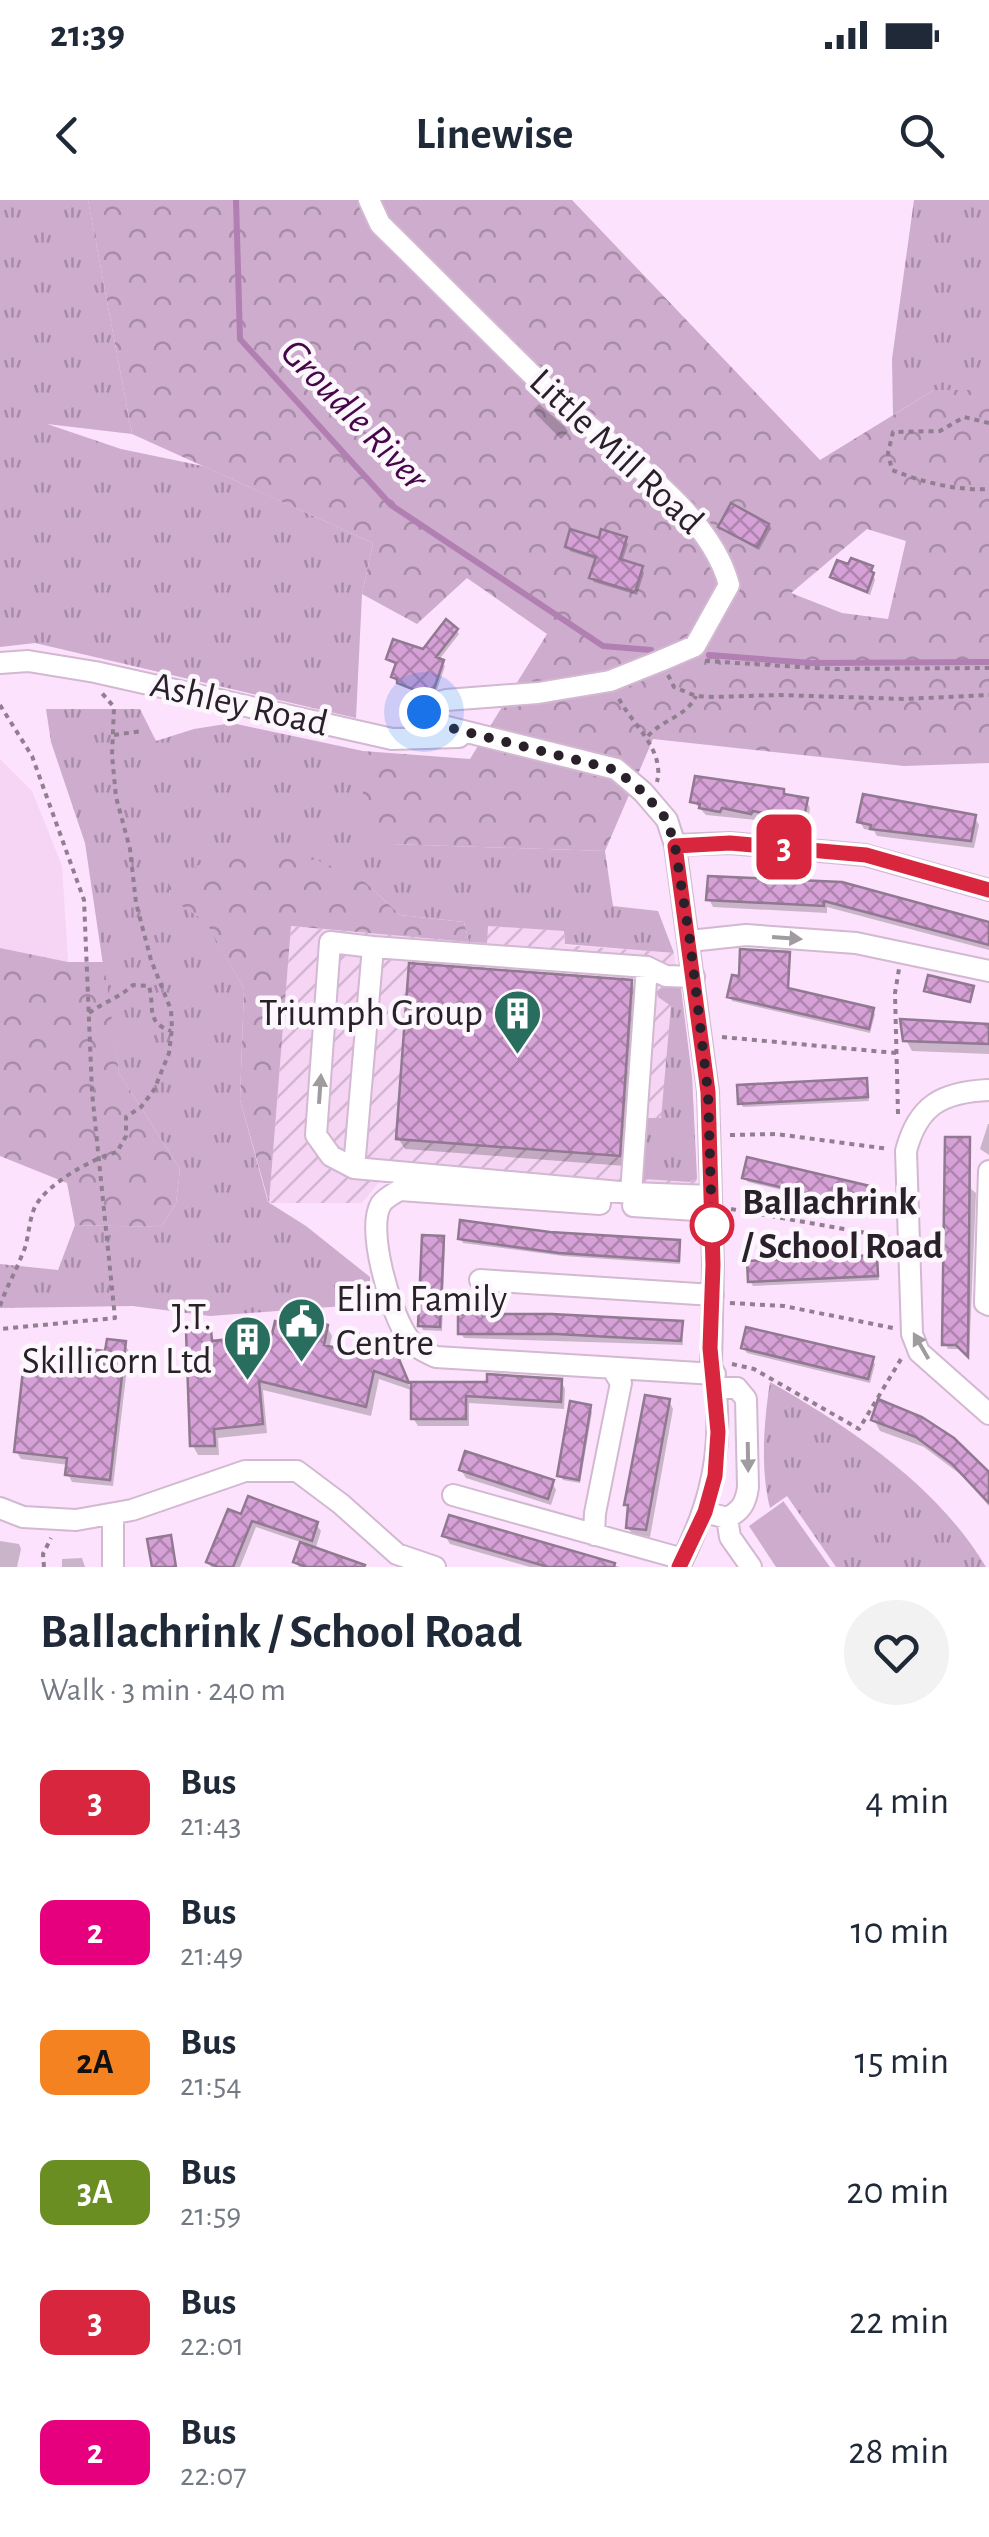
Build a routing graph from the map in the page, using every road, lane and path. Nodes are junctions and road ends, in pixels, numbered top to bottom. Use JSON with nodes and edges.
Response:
{"nodes":[{"id":1,"x":369,"y":200,"type":"edge"},
{"id":2,"x":989,"y":423,"type":"edge"},
{"id":3,"x":989,"y":489,"type":"edge"},
{"id":4,"x":660,"y":662,"type":"junction"},
{"id":5,"x":695,"y":662,"type":"dead end"},
{"id":6,"x":0,"y":664,"type":"edge"},
{"id":7,"x":989,"y":668,"type":"edge"},
{"id":8,"x":106,"y":674,"type":"junction"},
{"id":9,"x":610,"y":681,"type":"junction"},
{"id":10,"x":989,"y":695,"type":"edge"},
{"id":11,"x":696,"y":696,"type":"junction"},
{"id":12,"x":0,"y":706,"type":"edge"},
{"id":13,"x":142,"y":732,"type":"dead end"},
{"id":14,"x":114,"y":735,"type":"junction"},
{"id":15,"x":479,"y":737,"type":"junction"},
{"id":16,"x":647,"y":738,"type":"junction"},
{"id":17,"x":659,"y":776,"type":"dead end"},
{"id":18,"x":675,"y":846,"type":"junction"},
{"id":19,"x":989,"y":890,"type":"edge"},
{"id":20,"x":690,"y":941,"type":"junction"},
{"id":21,"x":373,"y":947,"type":"junction"},
{"id":22,"x":902,"y":952,"type":"junction"},
{"id":23,"x":647,"y":967,"type":"junction"},
{"id":24,"x":989,"y":972,"type":"edge"},
{"id":25,"x":694,"y":977,"type":"junction"},
{"id":26,"x":88,"y":1014,"type":"junction"},
{"id":27,"x":172,"y":1031,"type":"junction"},
{"id":28,"x":715,"y":1037,"type":"dead end"},
{"id":29,"x":896,"y":1054,"type":"junction"},
{"id":30,"x":989,"y":1090,"type":"edge"},
{"id":31,"x":725,"y":1135,"type":"dead end"},
{"id":32,"x":906,"y":1152,"type":"junction"},
{"id":33,"x":98,"y":1157,"type":"junction"},
{"id":34,"x":354,"y":1168,"type":"junction"},
{"id":35,"x":989,"y":1171,"type":"edge"},
{"id":36,"x":630,"y":1193,"type":"junction"},
{"id":37,"x":716,"y":1205,"type":"junction"},
{"id":38,"x":908,"y":1241,"type":"junction"},
{"id":39,"x":480,"y":1280,"type":"dead end"},
{"id":40,"x":720,"y":1299,"type":"junction"},
{"id":41,"x":989,"y":1304,"type":"edge"},
{"id":42,"x":0,"y":1306,"type":"edge"},
{"id":43,"x":0,"y":1329,"type":"edge"},
{"id":44,"x":913,"y":1335,"type":"junction"},
{"id":45,"x":612,"y":1368,"type":"junction"},
{"id":46,"x":720,"y":1375,"type":"junction"},
{"id":47,"x":989,"y":1414,"type":"edge"},
{"id":48,"x":453,"y":1496,"type":"dead end"},
{"id":49,"x":0,"y":1508,"type":"edge"},
{"id":50,"x":705,"y":1512,"type":"junction"},
{"id":51,"x":113,"y":1514,"type":"junction"},
{"id":52,"x":727,"y":1518,"type":"junction"},
{"id":53,"x":60,"y":1520,"type":"junction"},
{"id":54,"x":594,"y":1535,"type":"junction"},
{"id":55,"x":392,"y":1560,"type":"edge"},
{"id":56,"x":681,"y":1563,"type":"edge"},
{"id":57,"x":44,"y":1567,"type":"edge"},
{"id":58,"x":113,"y":1567,"type":"edge"},
{"id":59,"x":435,"y":1567,"type":"edge"},
{"id":60,"x":751,"y":1567,"type":"edge"}],
"edges":[{"from":1,"to":4,"type":"street","name":"Little Mill Road"},
{"from":2,"to":3,"type":"path"},
{"from":4,"to":9,"type":"street","name":"Little Mill Road"},
{"from":4,"to":11,"type":"path"},
{"from":5,"to":7,"type":"path"},
{"from":6,"to":8,"type":"street","name":"Ashley Road"},
{"from":8,"to":14,"type":"path"},
{"from":8,"to":15,"type":"street","name":"Ashley Road"},
{"from":9,"to":15,"type":"street","name":"Little Mill Road"},
{"from":9,"to":16,"type":"path"},
{"from":10,"to":11,"type":"path"},
{"from":11,"to":16,"type":"path"},
{"from":12,"to":26,"type":"path"},
{"from":13,"to":14,"type":"path"},
{"from":14,"to":27,"type":"path"},
{"from":15,"to":18,"type":"street"},
{"from":16,"to":17,"type":"path"},
{"from":18,"to":19,"type":"street"},
{"from":18,"to":20,"type":"street"},
{"from":20,"to":22,"type":"street","one_way":true},
{"from":20,"to":25,"type":"street"},
{"from":21,"to":23,"type":"street"},
{"from":21,"to":34,"type":"street"},
{"from":34,"to":21,"type":"street","one_way":true},
{"from":22,"to":24,"type":"street"},
{"from":22,"to":29,"type":"path"},
{"from":23,"to":25,"type":"street"},
{"from":23,"to":36,"type":"street"},
{"from":25,"to":37,"type":"street"},
{"from":26,"to":27,"type":"path"},
{"from":26,"to":33,"type":"path"},
{"from":27,"to":33,"type":"path"},
{"from":28,"to":29,"type":"path"},
{"from":29,"to":32,"type":"path"},
{"from":30,"to":32,"type":"street"},
{"from":31,"to":32,"type":"path"},
{"from":32,"to":38,"type":"street"},
{"from":33,"to":42,"type":"path"},
{"from":33,"to":43,"type":"path"},
{"from":34,"to":36,"type":"street"},
{"from":35,"to":41,"type":"street"},
{"from":36,"to":37,"type":"street"},
{"from":37,"to":38,"type":"path"},
{"from":37,"to":40,"type":"street"},
{"from":37,"to":45,"type":"street"},
{"from":38,"to":44,"type":"street"},
{"from":39,"to":40,"type":"street"},
{"from":40,"to":44,"type":"path"},
{"from":40,"to":46,"type":"street"},
{"from":44,"to":46,"type":"path"},
{"from":47,"to":44,"type":"street","one_way":true},
{"from":45,"to":46,"type":"street"},
{"from":45,"to":54,"type":"street"},
{"from":46,"to":50,"type":"street"},
{"from":46,"to":52,"type":"street","one_way":true},
{"from":48,"to":54,"type":"street"},
{"from":49,"to":53,"type":"street"},
{"from":50,"to":52,"type":"street"},
{"from":50,"to":56,"type":"street"},
{"from":51,"to":53,"type":"street"},
{"from":51,"to":55,"type":"street"},
{"from":51,"to":58,"type":"street"},
{"from":52,"to":60,"type":"street"},
{"from":53,"to":57,"type":"path"},
{"from":54,"to":56,"type":"street"},
{"from":55,"to":59,"type":"street"}]}
